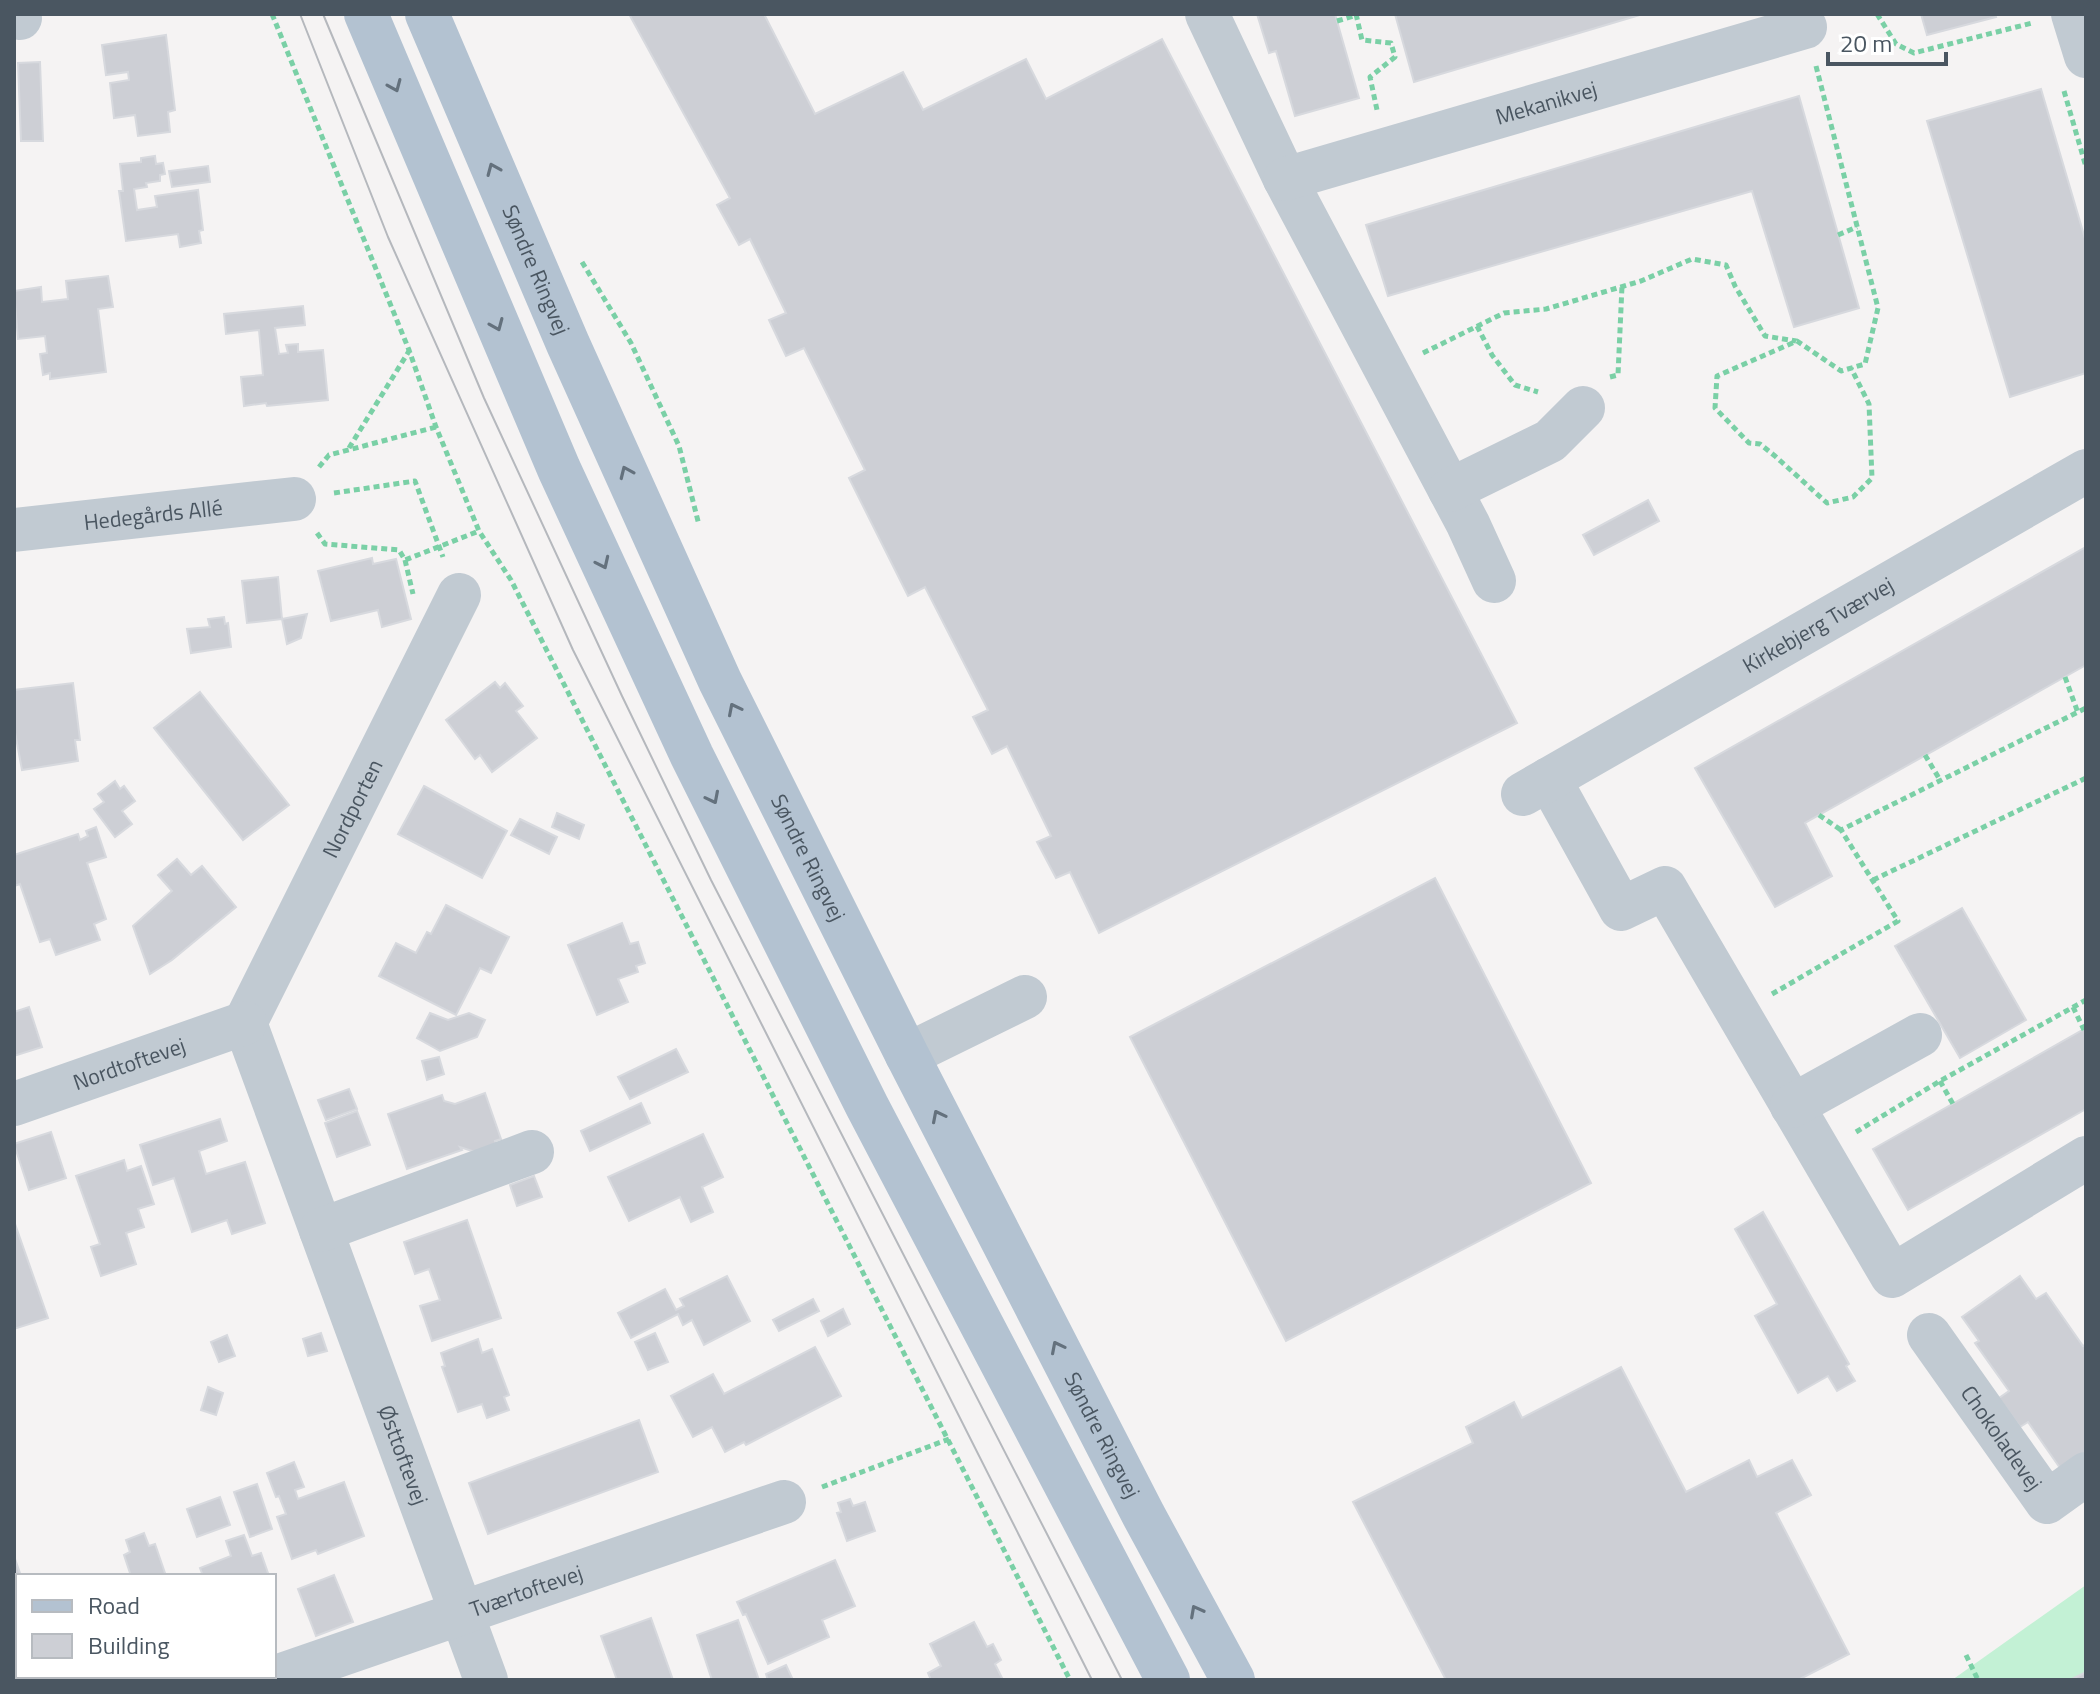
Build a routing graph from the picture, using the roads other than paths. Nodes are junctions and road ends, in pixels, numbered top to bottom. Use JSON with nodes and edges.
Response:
{"nodes":[{"id":1,"x":366,"y":14,"type":"edge"},
{"id":2,"x":1207,"y":14,"type":"edge"},
{"id":3,"x":434,"y":16,"type":"edge"},
{"id":4,"x":2066,"y":16,"type":"edge"},
{"id":5,"x":1805,"y":27,"type":"road end"},
{"id":6,"x":2086,"y":56,"type":"edge"},
{"id":7,"x":1285,"y":179,"type":"junction"},
{"id":8,"x":1596,"y":393,"type":"road end"},
{"id":9,"x":2086,"y":471,"type":"edge"},
{"id":10,"x":1450,"y":490,"type":"junction"},
{"id":11,"x":294,"y":499,"type":"road end"},
{"id":12,"x":14,"y":530,"type":"edge"},
{"id":13,"x":1494,"y":581,"type":"dead end"},
{"id":14,"x":459,"y":595,"type":"dead end"},
{"id":15,"x":1025,"y":997,"type":"dead end"},
{"id":16,"x":245,"y":1023,"type":"junction"},
{"id":17,"x":1920,"y":1035,"type":"dead end"},
{"id":18,"x":907,"y":1055,"type":"junction"},
{"id":19,"x":14,"y":1104,"type":"edge"},
{"id":20,"x":1792,"y":1106,"type":"junction"},
{"id":21,"x":532,"y":1152,"type":"dead end"},
{"id":22,"x":2086,"y":1158,"type":"edge"},
{"id":23,"x":321,"y":1230,"type":"junction"},
{"id":24,"x":1929,"y":1335,"type":"dead end"},
{"id":25,"x":2086,"y":1474,"type":"edge"},
{"id":26,"x":784,"y":1502,"type":"road end"},
{"id":27,"x":462,"y":1612,"type":"junction"},
{"id":28,"x":276,"y":1677,"type":"edge"},
{"id":29,"x":486,"y":1680,"type":"edge"},
{"id":30,"x":1168,"y":1680,"type":"edge"},
{"id":31,"x":1233,"y":1680,"type":"edge"}],
"edges":[{"from":1,"to":30,"type":"main road","one_way":true},
{"from":2,"to":7,"type":"street"},
{"from":18,"to":3,"type":"main road","name":"Søndre Ringvej","one_way":true},
{"from":4,"to":6,"type":"street"},
{"from":5,"to":7,"type":"street","name":"Mekanikvej"},
{"from":7,"to":10,"type":"street"},
{"from":8,"to":10,"type":"street"},
{"from":9,"to":20,"type":"street","name":"Kirkebjerg Tværvej"},
{"from":10,"to":13,"type":"street"},
{"from":11,"to":12,"type":"street","name":"Hedegårds Allé"},
{"from":14,"to":16,"type":"street","name":"Nordporten"},
{"from":15,"to":18,"type":"street"},
{"from":16,"to":19,"type":"street","name":"Nordtoftevej"},
{"from":16,"to":23,"type":"street","name":"Østtoftevej"},
{"from":17,"to":20,"type":"street"},
{"from":31,"to":18,"type":"main road","name":"Søndre Ringvej","one_way":true},
{"from":20,"to":22,"type":"street","name":"Kirkebjerg Tværvej"},
{"from":21,"to":23,"type":"street"},
{"from":23,"to":27,"type":"street","name":"Østtoftevej"},
{"from":24,"to":25,"type":"street","name":"Chokoladevej"},
{"from":26,"to":27,"type":"street","name":"Tværtoftevej"},
{"from":27,"to":28,"type":"street","name":"Tværtoftevej"},
{"from":27,"to":29,"type":"street","name":"Østtoftevej"}]}
